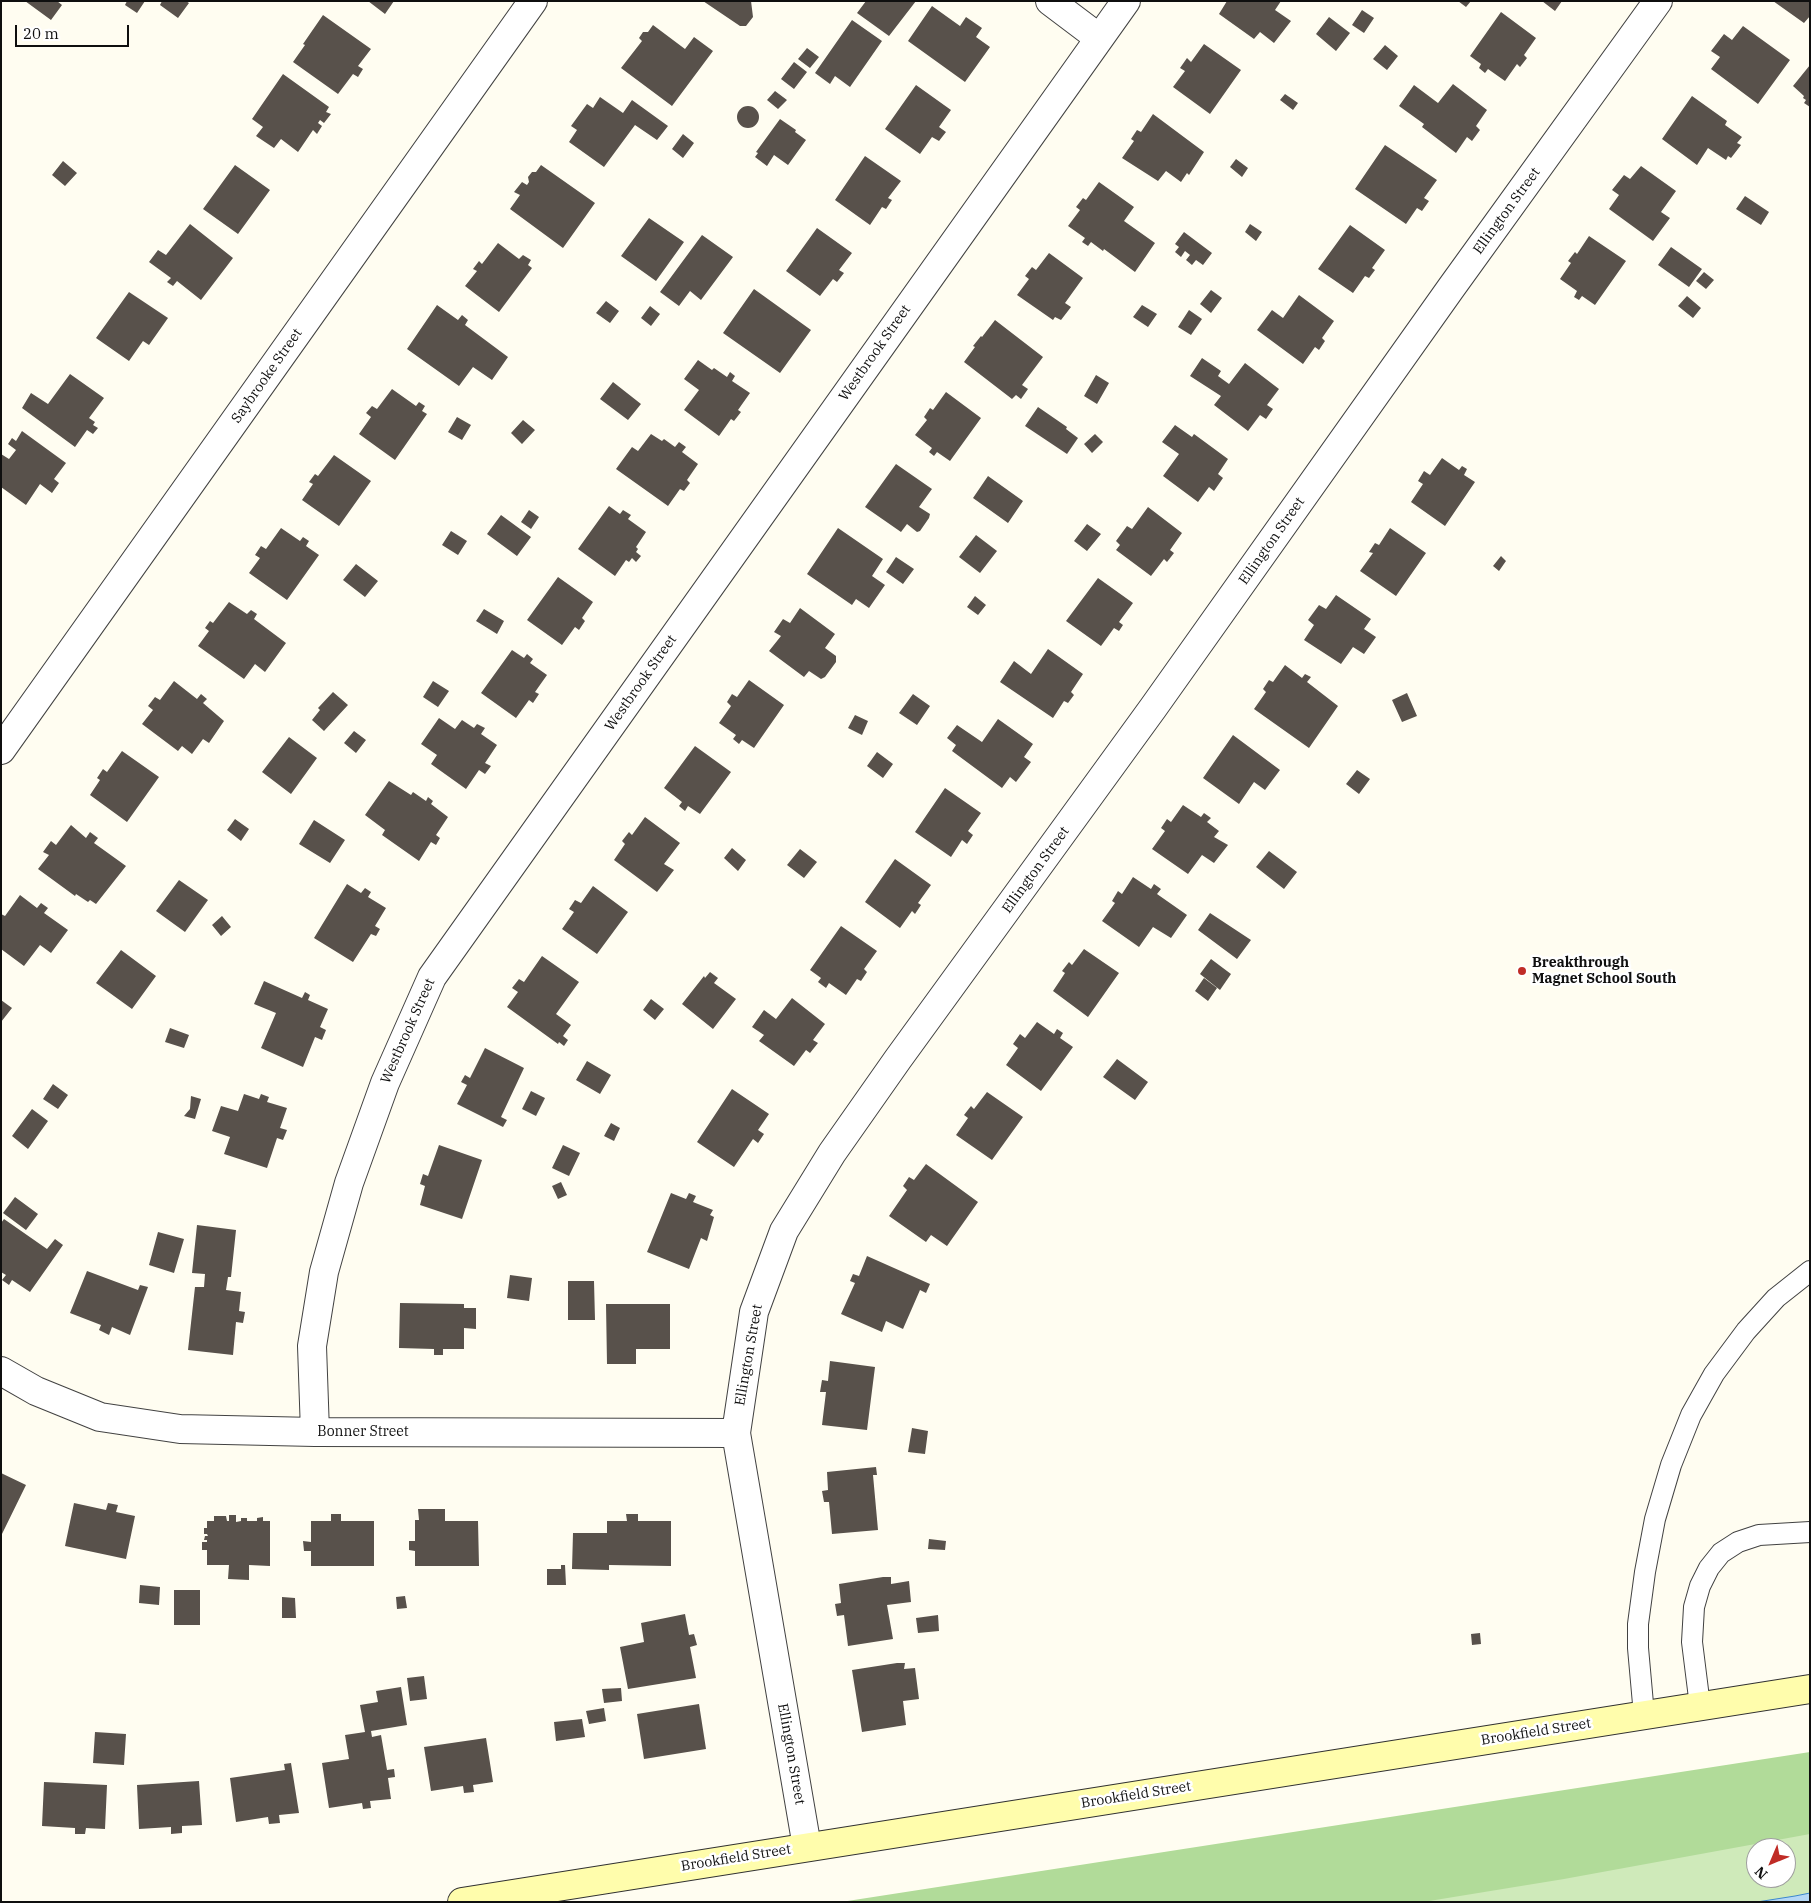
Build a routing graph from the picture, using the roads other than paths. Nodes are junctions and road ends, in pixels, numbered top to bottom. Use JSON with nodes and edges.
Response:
{"nodes":[{"id":1,"x":533,"y":1,"type":"edge"},
{"id":2,"x":1050,"y":1,"type":"edge"},
{"id":3,"x":1126,"y":1,"type":"edge"},
{"id":4,"x":1658,"y":1,"type":"edge"},
{"id":5,"x":1099,"y":38,"type":"junction"},
{"id":6,"x":1,"y":750,"type":"edge"},
{"id":7,"x":1810,"y":1271,"type":"edge"},
{"id":8,"x":1,"y":1371,"type":"edge"},
{"id":9,"x":315,"y":1432,"type":"junction"},
{"id":10,"x":736,"y":1433,"type":"junction"},
{"id":11,"x":1810,"y":1532,"type":"edge"},
{"id":12,"x":1810,"y":1689,"type":"edge"},
{"id":13,"x":1700,"y":1706,"type":"junction"},
{"id":14,"x":1644,"y":1715,"type":"junction"},
{"id":15,"x":807,"y":1847,"type":"junction"},
{"id":16,"x":462,"y":1902,"type":"edge"}],
"edges":[{"from":1,"to":6,"type":"street","name":"Saybrooke Street"},
{"from":2,"to":5,"type":"street"},
{"from":3,"to":5,"type":"street","name":"Westbrook Street"},
{"from":4,"to":10,"type":"street","name":"Ellington Street"},
{"from":5,"to":9,"type":"street","name":"Westbrook Street"},
{"from":7,"to":14,"type":"lane"},
{"from":8,"to":9,"type":"street","name":"Bonner Street"},
{"from":9,"to":10,"type":"street","name":"Bonner Street"},
{"from":10,"to":15,"type":"street","name":"Ellington Street"},
{"from":11,"to":13,"type":"lane"},
{"from":12,"to":13,"type":"street","name":"Brookfield Street"},
{"from":13,"to":14,"type":"street","name":"Brookfield Street"},
{"from":14,"to":15,"type":"street","name":"Brookfield Street"},
{"from":15,"to":16,"type":"street","name":"Brookfield Street"}]}
